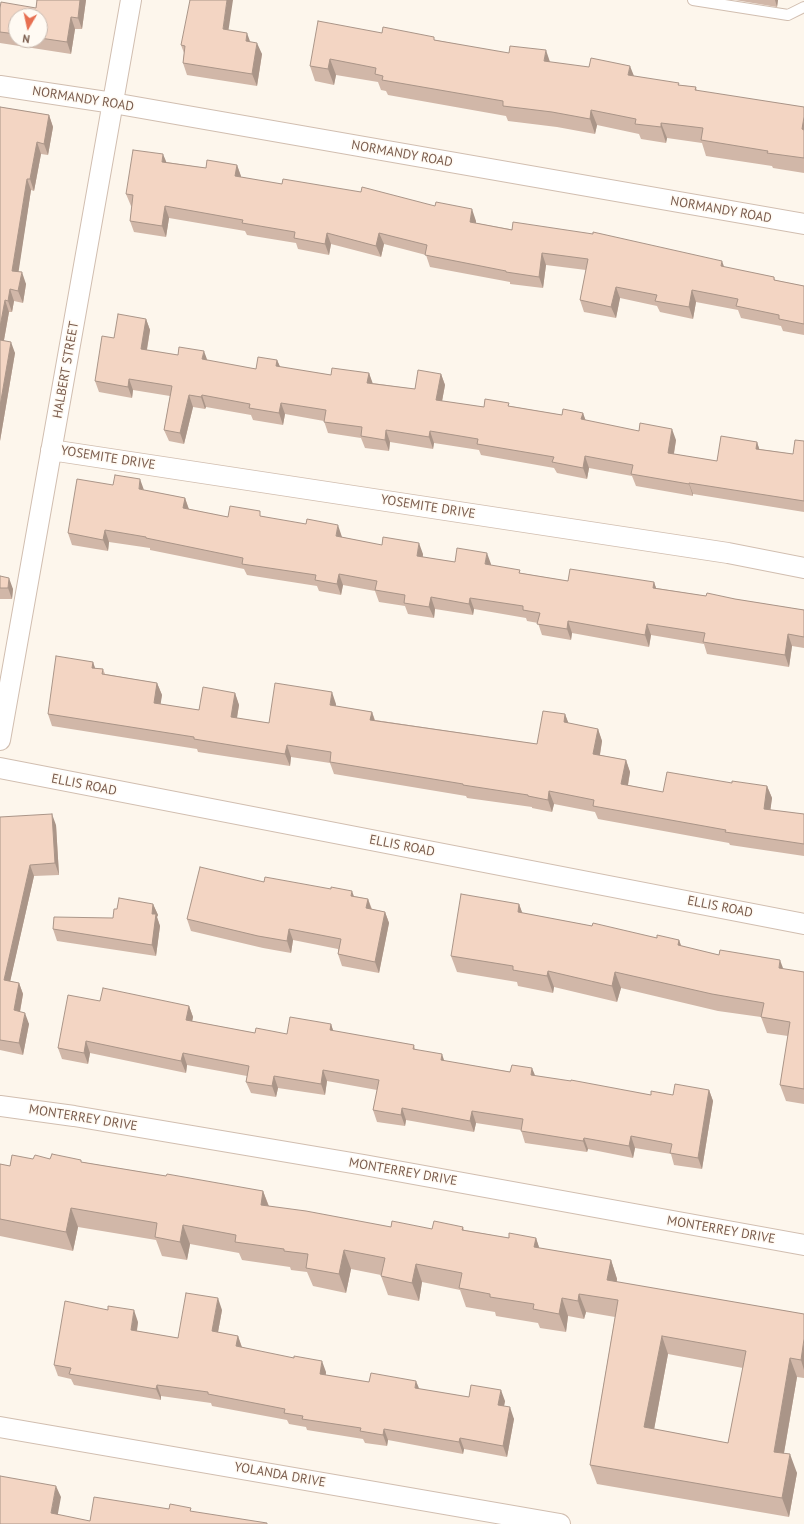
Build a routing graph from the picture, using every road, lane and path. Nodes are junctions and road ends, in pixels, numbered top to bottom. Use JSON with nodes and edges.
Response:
{"nodes":[{"id":1,"x":131,"y":0,"type":"edge"},
{"id":2,"x":693,"y":0,"type":"edge"},
{"id":3,"x":804,"y":7,"type":"edge"},
{"id":4,"x":0,"y":86,"type":"edge"},
{"id":5,"x":113,"y":103,"type":"junction"},
{"id":6,"x":804,"y":224,"type":"edge"},
{"id":7,"x":51,"y":450,"type":"junction"},
{"id":8,"x":804,"y":568,"type":"edge"},
{"id":9,"x":0,"y":740,"type":"edge"},
{"id":10,"x":0,"y":768,"type":"edge"},
{"id":11,"x":804,"y":924,"type":"edge"},
{"id":12,"x":0,"y":1106,"type":"edge"},
{"id":13,"x":804,"y":1245,"type":"edge"},
{"id":14,"x":0,"y":1427,"type":"edge"},
{"id":15,"x":560,"y":1524,"type":"edge"}],
"edges":[{"from":1,"to":5,"type":"street","name":"HALBERT STREET"},
{"from":2,"to":3,"type":"lane"},
{"from":4,"to":5,"type":"street","name":"NORMANDY ROAD"},
{"from":5,"to":6,"type":"street","name":"NORMANDY ROAD"},
{"from":5,"to":7,"type":"street","name":"HALBERT STREET"},
{"from":7,"to":8,"type":"street","name":"YOSEMITE DRIVE"},
{"from":7,"to":9,"type":"street","name":"HALBERT STREET"},
{"from":10,"to":11,"type":"street","name":"ELLIS ROAD"},
{"from":12,"to":13,"type":"street","name":"MONTERREY DRIVE"},
{"from":14,"to":15,"type":"street","name":"YOLANDA DRIVE"}]}
